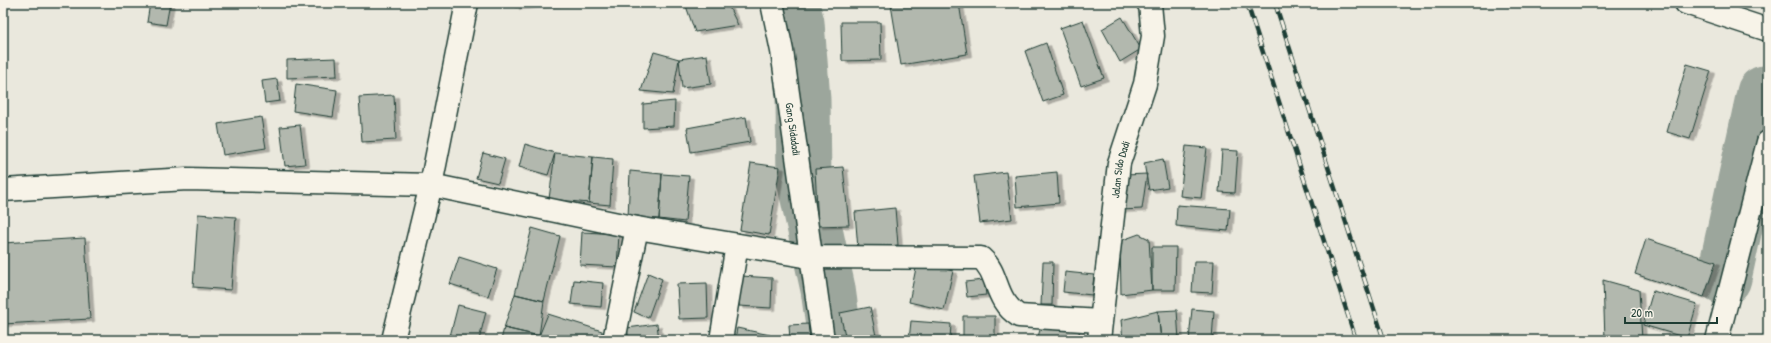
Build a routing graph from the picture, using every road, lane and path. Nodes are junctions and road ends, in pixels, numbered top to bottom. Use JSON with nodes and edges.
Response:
{"nodes":[{"id":1,"x":467,"y":3,"type":"edge"},
{"id":2,"x":772,"y":3,"type":"edge"},
{"id":3,"x":1148,"y":3,"type":"edge"},
{"id":4,"x":1686,"y":3,"type":"edge"},
{"id":5,"x":1768,"y":30,"type":"edge"},
{"id":6,"x":1768,"y":142,"type":"edge"},
{"id":7,"x":431,"y":185,"type":"junction"},
{"id":8,"x":3,"y":190,"type":"edge"},
{"id":9,"x":637,"y":228,"type":"junction"},
{"id":10,"x":737,"y":245,"type":"junction"},
{"id":11,"x":818,"y":256,"type":"junction"},
{"id":12,"x":1099,"y":331,"type":"edge"},
{"id":13,"x":393,"y":340,"type":"edge"},
{"id":14,"x":614,"y":340,"type":"edge"},
{"id":15,"x":721,"y":340,"type":"edge"},
{"id":16,"x":823,"y":340,"type":"edge"},
{"id":17,"x":1717,"y":340,"type":"edge"}],
"edges":[{"from":1,"to":7,"type":"street"},
{"from":2,"to":11,"type":"street","name":"Gang Sidadadi"},
{"from":3,"to":12,"type":"street","name":"Jalan Sido Dadi"},
{"from":4,"to":5,"type":"street"},
{"from":6,"to":17,"type":"street"},
{"from":7,"to":8,"type":"street"},
{"from":7,"to":9,"type":"street"},
{"from":7,"to":13,"type":"street"},
{"from":9,"to":10,"type":"street"},
{"from":9,"to":14,"type":"street"},
{"from":10,"to":11,"type":"street"},
{"from":10,"to":15,"type":"street"},
{"from":11,"to":12,"type":"street"},
{"from":11,"to":16,"type":"street","name":"Gang Sidadadi"}]}
